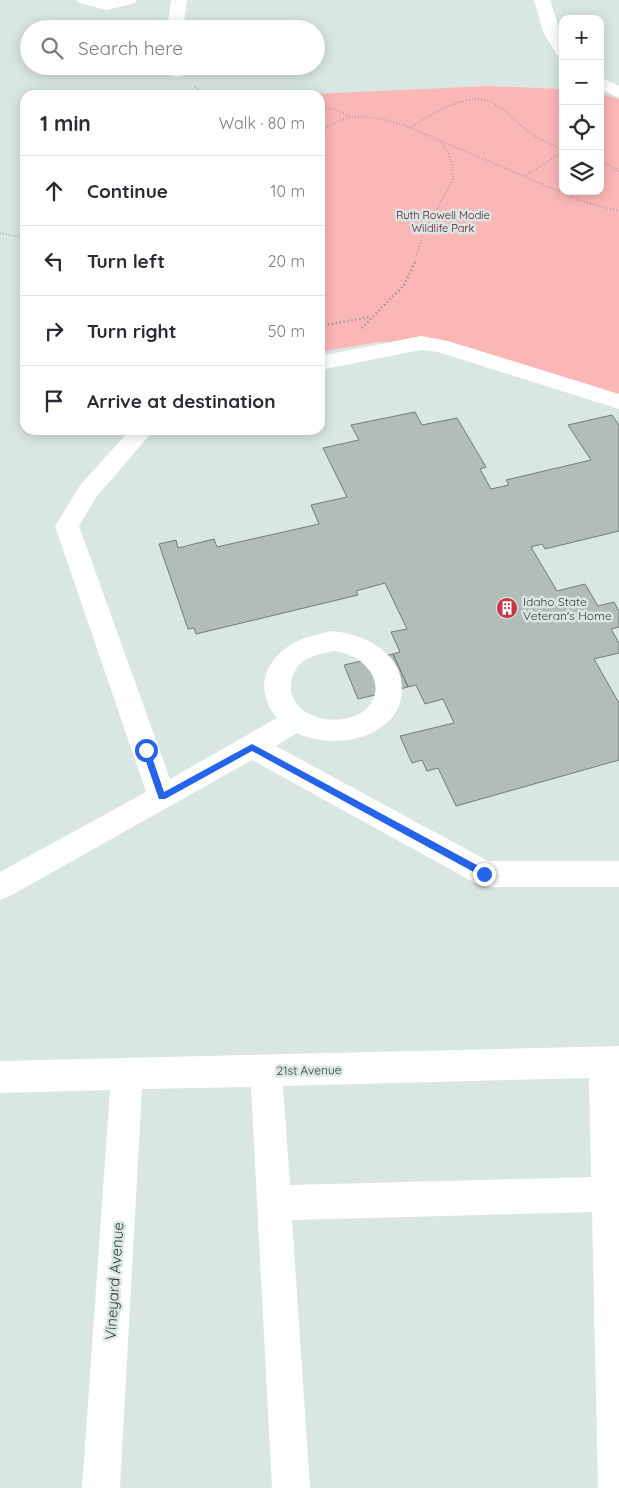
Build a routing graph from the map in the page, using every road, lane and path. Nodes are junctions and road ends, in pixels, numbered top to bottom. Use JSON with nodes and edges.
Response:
{"nodes":[{"id":1,"x":84,"y":0,"type":"edge"},
{"id":2,"x":129,"y":0,"type":"edge"},
{"id":3,"x":179,"y":0,"type":"edge"},
{"id":4,"x":542,"y":0,"type":"edge"},
{"id":5,"x":176,"y":20,"type":"edge"},
{"id":6,"x":559,"y":45,"type":"edge"},
{"id":7,"x":604,"y":84,"type":"edge"},
{"id":8,"x":619,"y":93,"type":"edge"},
{"id":9,"x":325,"y":108,"type":"edge"},
{"id":10,"x":350,"y":116,"type":"junction"},
{"id":11,"x":325,"y":128,"type":"edge"},
{"id":12,"x":410,"y":128,"type":"junction"},
{"id":13,"x":440,"y":141,"type":"junction"},
{"id":14,"x":561,"y":150,"type":"edge"},
{"id":15,"x":559,"y":154,"type":"edge"},
{"id":16,"x":604,"y":163,"type":"edge"},
{"id":17,"x":619,"y":171,"type":"edge"},
{"id":18,"x":525,"y":176,"type":"junction"},
{"id":19,"x":619,"y":211,"type":"edge"},
{"id":20,"x":0,"y":233,"type":"edge"},
{"id":21,"x":20,"y":237,"type":"edge"},
{"id":22,"x":372,"y":317,"type":"junction"},
{"id":23,"x":325,"y":325,"type":"edge"},
{"id":24,"x":359,"y":330,"type":"dead end"},
{"id":25,"x":325,"y":361,"type":"edge"},
{"id":26,"x":619,"y":402,"type":"edge"},
{"id":27,"x":138,"y":435,"type":"edge"},
{"id":28,"x":296,"y":720,"type":"dead end"},
{"id":29,"x":252,"y":747,"type":"junction"},
{"id":30,"x":162,"y":797,"type":"junction"},
{"id":31,"x":619,"y":874,"type":"edge"},
{"id":32,"x":0,"y":887,"type":"edge"},
{"id":33,"x":612,"y":1063,"type":"edge"},
{"id":34,"x":266,"y":1071,"type":"junction"},
{"id":35,"x":127,"y":1074,"type":"junction"},
{"id":36,"x":0,"y":1077,"type":"edge"},
{"id":37,"x":609,"y":1194,"type":"junction"},
{"id":38,"x":274,"y":1203,"type":"junction"},
{"id":39,"x":101,"y":1488,"type":"edge"},
{"id":40,"x":291,"y":1488,"type":"edge"},
{"id":41,"x":617,"y":1488,"type":"edge"}],
"edges":[{"from":1,"to":2,"type":"street"},
{"from":3,"to":5,"type":"street"},
{"from":4,"to":6,"type":"street"},
{"from":7,"to":8,"type":"street"},
{"from":9,"to":10,"type":"path"},
{"from":10,"to":11,"type":"path"},
{"from":10,"to":12,"type":"path"},
{"from":12,"to":13,"type":"path"},
{"from":12,"to":14,"type":"path"},
{"from":13,"to":18,"type":"path"},
{"from":13,"to":22,"type":"path"},
{"from":15,"to":18,"type":"path"},
{"from":16,"to":17,"type":"path"},
{"from":18,"to":19,"type":"path"},
{"from":20,"to":21,"type":"path"},
{"from":22,"to":23,"type":"path"},
{"from":22,"to":24,"type":"path"},
{"from":25,"to":26,"type":"street"},
{"from":27,"to":30,"type":"street"},
{"from":28,"to":29,"type":"street"},
{"from":29,"to":30,"type":"street"},
{"from":29,"to":31,"type":"street"},
{"from":30,"to":32,"type":"street"},
{"from":33,"to":34,"type":"street","name":"21st Avenue"},
{"from":33,"to":37,"type":"street"},
{"from":34,"to":35,"type":"street","name":"21st Avenue"},
{"from":34,"to":38,"type":"street"},
{"from":35,"to":36,"type":"street","name":"21st Avenue"},
{"from":35,"to":39,"type":"street","name":"Vineyard Avenue"},
{"from":37,"to":38,"type":"street"},
{"from":37,"to":41,"type":"street"},
{"from":38,"to":40,"type":"street"}]}
